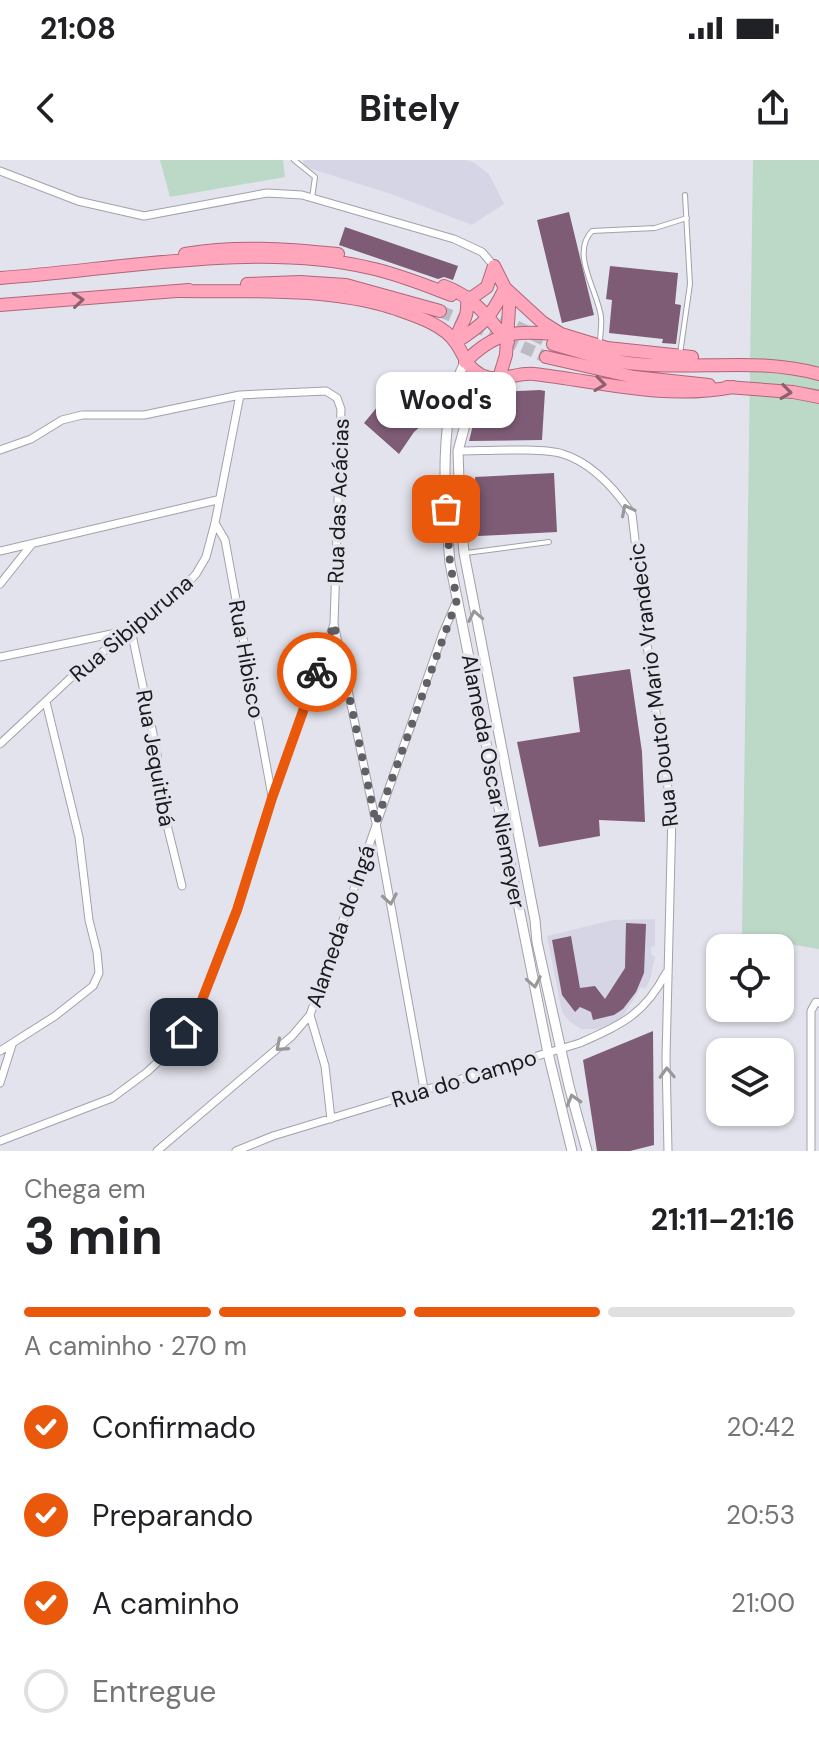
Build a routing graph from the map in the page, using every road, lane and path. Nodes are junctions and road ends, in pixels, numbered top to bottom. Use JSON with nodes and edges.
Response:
{"nodes":[{"id":1,"x":294,"y":160,"type":"edge"},
{"id":2,"x":0,"y":171,"type":"edge"},
{"id":3,"x":685,"y":195,"type":"dead end"},
{"id":4,"x":312,"y":198,"type":"junction"},
{"id":5,"x":687,"y":218,"type":"junction"},
{"id":6,"x":494,"y":266,"type":"junction"},
{"id":7,"x":131,"y":267,"type":"junction"},
{"id":8,"x":0,"y":278,"type":"edge"},
{"id":9,"x":181,"y":291,"type":"junction"},
{"id":10,"x":484,"y":291,"type":"junction"},
{"id":11,"x":508,"y":291,"type":"junction"},
{"id":12,"x":451,"y":295,"type":"dead end"},
{"id":13,"x":469,"y":298,"type":"junction"},
{"id":14,"x":0,"y":305,"type":"edge"},
{"id":15,"x":440,"y":311,"type":"tunnel mouth"},
{"id":16,"x":490,"y":318,"type":"junction"},
{"id":17,"x":507,"y":337,"type":"junction"},
{"id":18,"x":557,"y":339,"type":"junction"},
{"id":19,"x":456,"y":342,"type":"junction"},
{"id":20,"x":600,"y":347,"type":"junction"},
{"id":21,"x":679,"y":356,"type":"junction"},
{"id":22,"x":546,"y":357,"type":"tunnel mouth"},
{"id":23,"x":465,"y":362,"type":"junction"},
{"id":24,"x":726,"y":363,"type":"junction"},
{"id":25,"x":819,"y":374,"type":"edge"},
{"id":26,"x":456,"y":381,"type":"junction"},
{"id":27,"x":498,"y":381,"type":"junction"},
{"id":28,"x":733,"y":387,"type":"junction"},
{"id":29,"x":240,"y":395,"type":"junction"},
{"id":30,"x":478,"y":397,"type":"junction"},
{"id":31,"x":819,"y":397,"type":"edge"},
{"id":32,"x":0,"y":450,"type":"edge"},
{"id":33,"x":458,"y":451,"type":"junction"},
{"id":34,"x":217,"y":500,"type":"junction"},
{"id":35,"x":215,"y":523,"type":"junction"},
{"id":36,"x":549,"y":542,"type":"dead end"},
{"id":37,"x":32,"y":544,"type":"junction"},
{"id":38,"x":0,"y":551,"type":"edge"},
{"id":39,"x":464,"y":553,"type":"junction"},
{"id":40,"x":0,"y":584,"type":"edge"},
{"id":41,"x":457,"y":600,"type":"junction"},
{"id":42,"x":334,"y":624,"type":"junction"},
{"id":43,"x":131,"y":630,"type":"junction"},
{"id":44,"x":0,"y":657,"type":"edge"},
{"id":45,"x":46,"y":702,"type":"junction"},
{"id":46,"x":0,"y":744,"type":"edge"},
{"id":47,"x":272,"y":798,"type":"junction"},
{"id":48,"x":376,"y":823,"type":"junction"},
{"id":49,"x":513,"y":879,"type":"junction"},
{"id":50,"x":527,"y":879,"type":"junction"},
{"id":51,"x":182,"y":886,"type":"dead end"},
{"id":52,"x":667,"y":971,"type":"junction"},
{"id":53,"x":818,"y":1002,"type":"edge"},
{"id":54,"x":310,"y":1015,"type":"junction"},
{"id":55,"x":12,"y":1045,"type":"junction"},
{"id":56,"x":562,"y":1049,"type":"junction"},
{"id":57,"x":0,"y":1051,"type":"edge"},
{"id":58,"x":548,"y":1053,"type":"junction"},
{"id":59,"x":0,"y":1083,"type":"edge"},
{"id":60,"x":424,"y":1089,"type":"junction"},
{"id":61,"x":331,"y":1119,"type":"junction"},
{"id":62,"x":815,"y":1123,"type":"edge"},
{"id":63,"x":0,"y":1141,"type":"edge"},
{"id":64,"x":157,"y":1151,"type":"edge"},
{"id":65,"x":236,"y":1151,"type":"edge"},
{"id":66,"x":572,"y":1151,"type":"edge"},
{"id":67,"x":587,"y":1151,"type":"edge"},
{"id":68,"x":668,"y":1151,"type":"edge"},
{"id":69,"x":811,"y":1151,"type":"edge"}],
"edges":[{"from":1,"to":4,"type":"lane"},
{"from":2,"to":4,"type":"street"},
{"from":3,"to":5,"type":"lane"},
{"from":4,"to":6,"type":"street"},
{"from":5,"to":20,"type":"lane"},
{"from":5,"to":21,"type":"lane"},
{"from":6,"to":10,"type":"highway"},
{"from":6,"to":11,"type":"highway"},
{"from":7,"to":8,"type":"highway"},
{"from":7,"to":12,"type":"highway"},
{"from":7,"to":13,"type":"highway"},
{"from":14,"to":9,"type":"highway","one_way":true},
{"from":9,"to":15,"type":"highway"},
{"from":9,"to":19,"type":"highway"},
{"from":10,"to":11,"type":"highway"},
{"from":10,"to":13,"type":"highway"},
{"from":11,"to":16,"type":"highway"},
{"from":11,"to":17,"type":"highway"},
{"from":11,"to":18,"type":"highway"},
{"from":13,"to":16,"type":"highway"},
{"from":13,"to":19,"type":"highway"},
{"from":16,"to":17,"type":"highway"},
{"from":16,"to":19,"type":"highway"},
{"from":17,"to":18,"type":"highway"},
{"from":17,"to":23,"type":"highway"},
{"from":17,"to":27,"type":"highway"},
{"from":18,"to":20,"type":"highway"},
{"from":18,"to":24,"type":"highway"},
{"from":19,"to":23,"type":"highway"},
{"from":20,"to":21,"type":"highway"},
{"from":21,"to":24,"type":"highway"},
{"from":22,"to":28,"type":"highway"},
{"from":23,"to":26,"type":"street","name":"Alameda Oscar Niemeyer"},
{"from":23,"to":27,"type":"highway"},
{"from":24,"to":25,"type":"highway"},
{"from":26,"to":30,"type":"street"},
{"from":26,"to":41,"type":"street","name":"Alameda Oscar Niemeyer"},
{"from":27,"to":28,"type":"highway","one_way":true},
{"from":27,"to":30,"type":"street","name":"Alameda Oscar Niemeyer"},
{"from":28,"to":31,"type":"highway","one_way":true},
{"from":29,"to":32,"type":"street","name":"Rua das Acácias"},
{"from":29,"to":34,"type":"street","name":"Rua Sibipuruna"},
{"from":29,"to":42,"type":"street","name":"Rua das Acácias"},
{"from":30,"to":33,"type":"street","name":"Alameda Oscar Niemeyer"},
{"from":33,"to":39,"type":"street","name":"Alameda Oscar Niemeyer"},
{"from":52,"to":33,"type":"street","name":"Rua Doutor Mario Vrandecic","one_way":true},
{"from":34,"to":35,"type":"street","name":"Rua Sibipuruna"},
{"from":34,"to":37,"type":"street"},
{"from":35,"to":43,"type":"street","name":"Rua Sibipuruna"},
{"from":35,"to":47,"type":"street","name":"Rua Hibisco"},
{"from":36,"to":39,"type":"lane"},
{"from":37,"to":38,"type":"street"},
{"from":37,"to":40,"type":"street"},
{"from":50,"to":39,"type":"street","name":"Alameda Oscar Niemeyer","one_way":true},
{"from":41,"to":48,"type":"street","name":"Alameda do Ingá"},
{"from":41,"to":49,"type":"street","name":"Alameda Oscar Niemeyer"},
{"from":42,"to":47,"type":"street"},
{"from":42,"to":48,"type":"street","name":"Rua das Acácias"},
{"from":43,"to":44,"type":"street"},
{"from":43,"to":45,"type":"street","name":"Rua Sibipuruna"},
{"from":43,"to":51,"type":"street","name":"Rua Jequitibá"},
{"from":45,"to":46,"type":"street","name":"Rua Sibipuruna"},
{"from":45,"to":55,"type":"street"},
{"from":47,"to":63,"type":"street"},
{"from":48,"to":54,"type":"street","name":"Alameda do Ingá"},
{"from":48,"to":60,"type":"street","name":"Rua das Acácias","one_way":true},
{"from":49,"to":50,"type":"street"},
{"from":49,"to":58,"type":"street","name":"Alameda Oscar Niemeyer","one_way":true},
{"from":50,"to":56,"type":"street","name":"Alameda Oscar Niemeyer"},
{"from":52,"to":56,"type":"street","name":"Rua do Campo"},
{"from":68,"to":52,"type":"street","name":"Rua Doutor Mario Vrandecic","one_way":true},
{"from":53,"to":62,"type":"street"},
{"from":54,"to":61,"type":"street"},
{"from":54,"to":64,"type":"street","name":"Alameda do Ingá","one_way":true},
{"from":55,"to":57,"type":"street"},
{"from":55,"to":59,"type":"street"},
{"from":56,"to":58,"type":"street","name":"Rua do Campo"},
{"from":67,"to":56,"type":"street","name":"Alameda Oscar Niemeyer","one_way":true},
{"from":58,"to":60,"type":"street","name":"Rua do Campo"},
{"from":58,"to":66,"type":"street","name":"Alameda Oscar Niemeyer"},
{"from":60,"to":61,"type":"street","name":"Rua do Campo"},
{"from":61,"to":65,"type":"street","name":"Rua do Campo"},
{"from":62,"to":69,"type":"street"}]}
